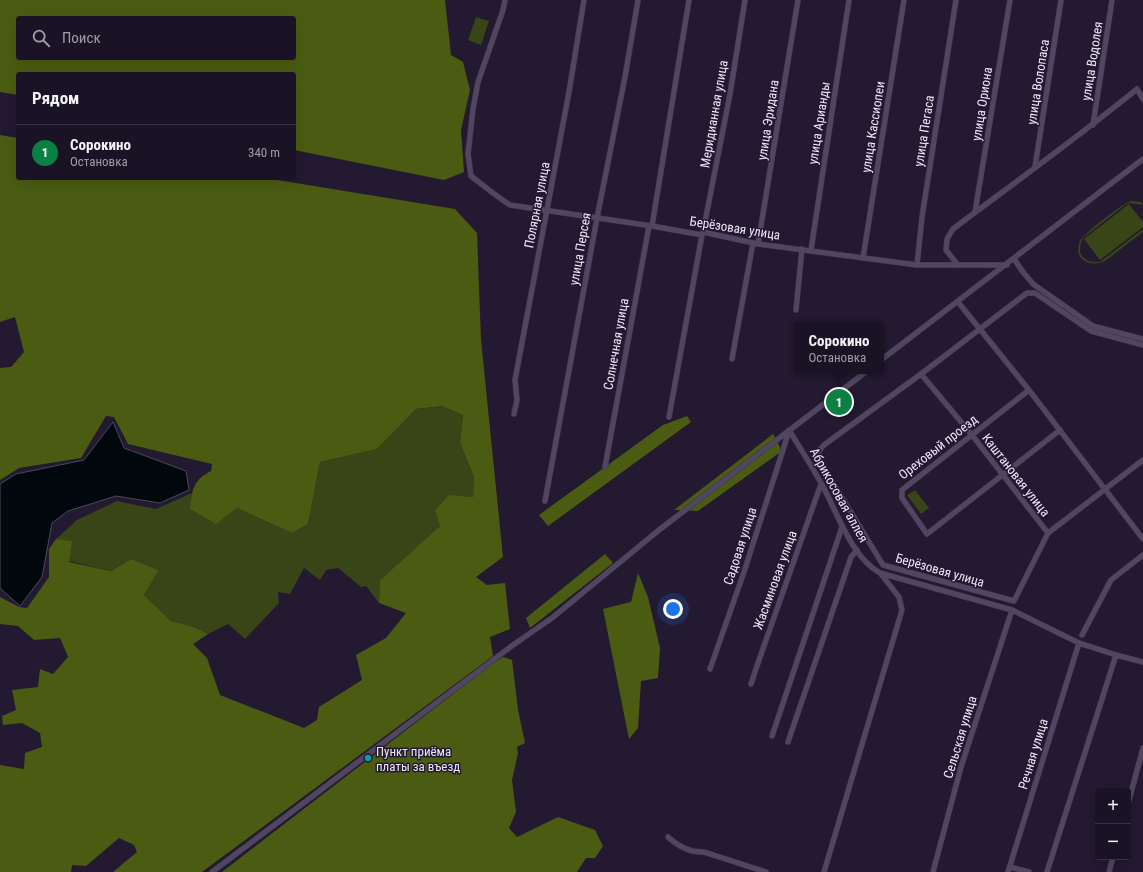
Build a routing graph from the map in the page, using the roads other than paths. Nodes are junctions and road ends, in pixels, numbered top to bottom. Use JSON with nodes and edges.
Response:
{"nodes":[{"id":1,"x":505,"y":0,"type":"edge"},
{"id":2,"x":584,"y":0,"type":"edge"},
{"id":3,"x":638,"y":0,"type":"edge"},
{"id":4,"x":689,"y":0,"type":"edge"},
{"id":5,"x":745,"y":0,"type":"edge"},
{"id":6,"x":798,"y":0,"type":"edge"},
{"id":7,"x":849,"y":0,"type":"edge"},
{"id":8,"x":904,"y":0,"type":"edge"},
{"id":9,"x":956,"y":0,"type":"edge"},
{"id":10,"x":1010,"y":0,"type":"edge"},
{"id":11,"x":1062,"y":0,"type":"edge"},
{"id":12,"x":1112,"y":0,"type":"edge"},
{"id":13,"x":1143,"y":99,"type":"edge"},
{"id":14,"x":1093,"y":125,"type":"junction"},
{"id":15,"x":1143,"y":159,"type":"edge"},
{"id":16,"x":1035,"y":167,"type":"junction"},
{"id":17,"x":547,"y":210,"type":"junction"},
{"id":18,"x":975,"y":212,"type":"junction"},
{"id":19,"x":597,"y":218,"type":"junction"},
{"id":20,"x":651,"y":226,"type":"junction"},
{"id":21,"x":702,"y":234,"type":"junction"},
{"id":22,"x":756,"y":243,"type":"junction"},
{"id":23,"x":802,"y":249,"type":"junction"},
{"id":24,"x":811,"y":250,"type":"junction"},
{"id":25,"x":863,"y":258,"type":"junction"},
{"id":26,"x":1014,"y":259,"type":"junction"},
{"id":27,"x":917,"y":265,"type":"junction"},
{"id":28,"x":958,"y":265,"type":"junction"},
{"id":29,"x":1007,"y":265,"type":"junction"},
{"id":30,"x":958,"y":302,"type":"junction"},
{"id":31,"x":796,"y":310,"type":"dead end"},
{"id":32,"x":980,"y":328,"type":"junction"},
{"id":33,"x":1143,"y":339,"type":"edge"},
{"id":34,"x":1143,"y":345,"type":"edge"},
{"id":35,"x":732,"y":358,"type":"dead end"},
{"id":36,"x":884,"y":358,"type":"edge"},
{"id":37,"x":863,"y":374,"type":"edge"},
{"id":38,"x":921,"y":374,"type":"junction"},
{"id":39,"x":1029,"y":390,"type":"junction"},
{"id":40,"x":514,"y":414,"type":"dead end"},
{"id":41,"x":669,"y":417,"type":"dead end"},
{"id":42,"x":789,"y":430,"type":"junction"},
{"id":43,"x":1060,"y":430,"type":"junction"},
{"id":44,"x":972,"y":435,"type":"junction"},
{"id":45,"x":1143,"y":460,"type":"edge"},
{"id":46,"x":605,"y":467,"type":"dead end"},
{"id":47,"x":1002,"y":475,"type":"junction"},
{"id":48,"x":821,"y":484,"type":"junction"},
{"id":49,"x":1106,"y":490,"type":"junction"},
{"id":50,"x":545,"y":501,"type":"dead end"},
{"id":51,"x":842,"y":527,"type":"junction"},
{"id":52,"x":1048,"y":533,"type":"junction"},
{"id":53,"x":1143,"y":539,"type":"edge"},
{"id":54,"x":857,"y":550,"type":"junction"},
{"id":55,"x":1143,"y":555,"type":"edge"},
{"id":56,"x":880,"y":573,"type":"junction"},
{"id":57,"x":1012,"y":610,"type":"junction"},
{"id":58,"x":1082,"y":635,"type":"dead end"},
{"id":59,"x":1079,"y":643,"type":"junction"},
{"id":60,"x":1116,"y":655,"type":"junction"},
{"id":61,"x":1143,"y":662,"type":"edge"},
{"id":62,"x":710,"y":668,"type":"dead end"},
{"id":63,"x":752,"y":684,"type":"dead end"},
{"id":64,"x":772,"y":736,"type":"dead end"},
{"id":65,"x":788,"y":742,"type":"dead end"},
{"id":66,"x":1143,"y":748,"type":"edge"},
{"id":67,"x":1131,"y":793,"type":"edge"},
{"id":68,"x":668,"y":837,"type":"dead end"},
{"id":69,"x":1112,"y":860,"type":"edge"},
{"id":70,"x":1009,"y":869,"type":"edge"},
{"id":71,"x":212,"y":872,"type":"edge"},
{"id":72,"x":766,"y":872,"type":"edge"},
{"id":73,"x":824,"y":872,"type":"edge"},
{"id":74,"x":933,"y":872,"type":"edge"},
{"id":75,"x":1029,"y":872,"type":"edge"},
{"id":76,"x":1047,"y":872,"type":"edge"},
{"id":77,"x":1109,"y":872,"type":"edge"}],
"edges":[{"from":1,"to":17,"type":"street","name":"Берёзовая улица"},
{"from":2,"to":17,"type":"street","name":"Полярная улица"},
{"from":3,"to":19,"type":"street","name":"улица Персея"},
{"from":4,"to":20,"type":"street","name":"Солнечная улица"},
{"from":5,"to":21,"type":"street","name":"Меридианная улица"},
{"from":6,"to":22,"type":"street","name":"улица Эридана"},
{"from":7,"to":24,"type":"street","name":"улица Арианды"},
{"from":8,"to":25,"type":"street","name":"улица Кассиопеи"},
{"from":9,"to":27,"type":"street","name":"улица Пегаса"},
{"from":10,"to":18,"type":"street","name":"улица Ориона"},
{"from":11,"to":16,"type":"street","name":"улица Волопаса"},
{"from":12,"to":14,"type":"street","name":"улица Водолея"},
{"from":13,"to":14,"type":"street"},
{"from":14,"to":16,"type":"street"},
{"from":15,"to":26,"type":"street"},
{"from":16,"to":18,"type":"street"},
{"from":17,"to":19,"type":"street","name":"Берёзовая улица"},
{"from":17,"to":40,"type":"street","name":"Полярная улица"},
{"from":18,"to":28,"type":"street"},
{"from":19,"to":20,"type":"street","name":"Берёзовая улица"},
{"from":19,"to":50,"type":"street","name":"улица Персея"},
{"from":20,"to":21,"type":"street","name":"Берёзовая улица"},
{"from":20,"to":46,"type":"street","name":"Солнечная улица"},
{"from":21,"to":22,"type":"street","name":"Берёзовая улица"},
{"from":21,"to":41,"type":"street","name":"Меридианная улица"},
{"from":22,"to":23,"type":"street","name":"Берёзовая улица"},
{"from":22,"to":35,"type":"street","name":"улица Эридана"},
{"from":23,"to":24,"type":"street","name":"Берёзовая улица"},
{"from":23,"to":31,"type":"street"},
{"from":24,"to":25,"type":"street","name":"Берёзовая улица"},
{"from":25,"to":27,"type":"street","name":"Берёзовая улица"},
{"from":26,"to":29,"type":"street"},
{"from":26,"to":33,"type":"street"},
{"from":27,"to":28,"type":"street","name":"Берёзовая улица"},
{"from":28,"to":29,"type":"street","name":"Берёзовая улица"},
{"from":29,"to":30,"type":"street"},
{"from":30,"to":32,"type":"street"},
{"from":30,"to":36,"type":"street"},
{"from":32,"to":34,"type":"street","name":"Берёзовая улица"},
{"from":32,"to":38,"type":"street","name":"Берёзовая улица"},
{"from":32,"to":39,"type":"street"},
{"from":37,"to":42,"type":"street"},
{"from":38,"to":44,"type":"street","name":"Каштановая улица"},
{"from":38,"to":52,"type":"street","name":"Берёзовая улица"},
{"from":39,"to":43,"type":"street"},
{"from":39,"to":44,"type":"street","name":"Ореховый проезд"},
{"from":42,"to":48,"type":"street","name":"Абрикосовая аллея"},
{"from":42,"to":62,"type":"street","name":"Садовая улица"},
{"from":42,"to":71,"type":"street"},
{"from":43,"to":47,"type":"street"},
{"from":43,"to":49,"type":"street"},
{"from":44,"to":47,"type":"street","name":"Каштановая улица"},
{"from":44,"to":47,"type":"street","name":"Ореховый проезд"},
{"from":45,"to":49,"type":"street"},
{"from":47,"to":52,"type":"street","name":"Каштановая улица"},
{"from":48,"to":51,"type":"street","name":"Абрикосовая аллея"},
{"from":48,"to":63,"type":"street","name":"Жасминовая улица"},
{"from":49,"to":52,"type":"street"},
{"from":49,"to":53,"type":"street"},
{"from":51,"to":54,"type":"street","name":"Абрикосовая аллея"},
{"from":51,"to":64,"type":"street"},
{"from":54,"to":56,"type":"street","name":"Абрикосовая аллея"},
{"from":54,"to":65,"type":"street"},
{"from":55,"to":58,"type":"street"},
{"from":56,"to":57,"type":"street","name":"Абрикосовая аллея"},
{"from":56,"to":73,"type":"street"},
{"from":57,"to":59,"type":"street","name":"Абрикосовая аллея"},
{"from":57,"to":74,"type":"street","name":"Сельская улица"},
{"from":59,"to":60,"type":"street","name":"Абрикосовая аллея"},
{"from":59,"to":70,"type":"street","name":"Речная улица"},
{"from":60,"to":61,"type":"street","name":"Абрикосовая аллея"},
{"from":60,"to":76,"type":"street"},
{"from":66,"to":67,"type":"street"},
{"from":68,"to":72,"type":"street"},
{"from":69,"to":77,"type":"street"},
{"from":70,"to":75,"type":"street"}]}
